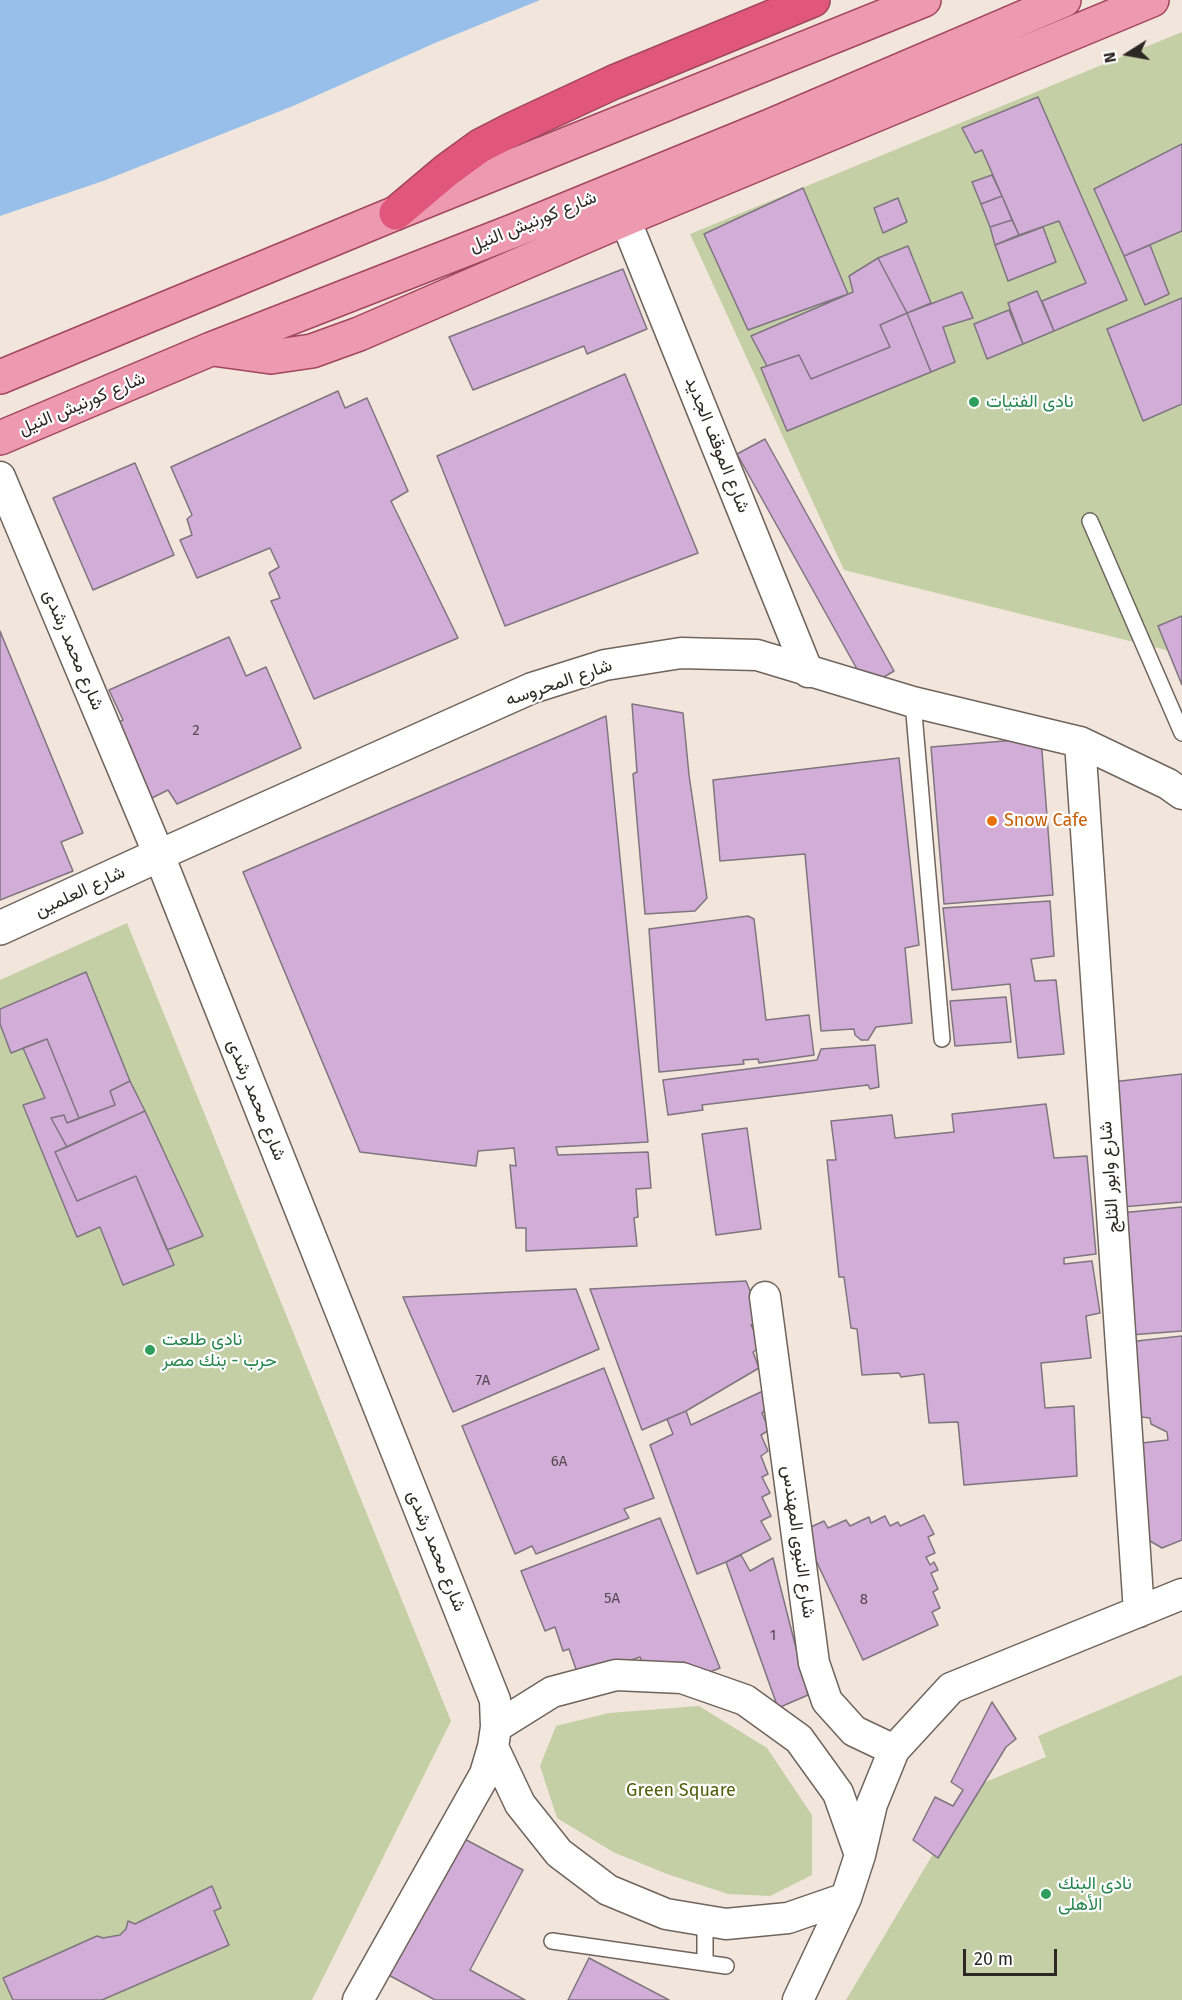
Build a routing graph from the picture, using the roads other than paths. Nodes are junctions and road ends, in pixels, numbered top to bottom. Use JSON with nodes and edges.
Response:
{"nodes":[{"id":1,"x":813,"y":0,"type":"edge"},
{"id":2,"x":924,"y":0,"type":"edge"},
{"id":3,"x":1064,"y":0,"type":"edge"},
{"id":4,"x":1152,"y":0,"type":"edge"},
{"id":5,"x":396,"y":213,"type":"junction"},
{"id":6,"x":625,"y":219,"type":"junction"},
{"id":7,"x":211,"y":349,"type":"junction"},
{"id":8,"x":0,"y":377,"type":"edge"},
{"id":9,"x":0,"y":438,"type":"edge"},
{"id":10,"x":0,"y":477,"type":"edge"},
{"id":11,"x":1090,"y":521,"type":"dead end"},
{"id":12,"x":808,"y":672,"type":"junction"},
{"id":13,"x":913,"y":702,"type":"junction"},
{"id":14,"x":1182,"y":733,"type":"edge"},
{"id":15,"x":1080,"y":741,"type":"junction"},
{"id":16,"x":1182,"y":794,"type":"edge"},
{"id":17,"x":159,"y":855,"type":"junction"},
{"id":18,"x":0,"y":928,"type":"edge"},
{"id":19,"x":942,"y":1039,"type":"dead end"},
{"id":20,"x":765,"y":1297,"type":"dead end"},
{"id":21,"x":1182,"y":1594,"type":"edge"},
{"id":22,"x":1139,"y":1612,"type":"junction"},
{"id":23,"x":495,"y":1737,"type":"junction"},
{"id":24,"x":894,"y":1750,"type":"junction"},
{"id":25,"x":860,"y":1855,"type":"junction"},
{"id":26,"x":846,"y":1898,"type":"junction"},
{"id":27,"x":705,"y":1920,"type":"junction"},
{"id":28,"x":552,"y":1941,"type":"dead end"},
{"id":29,"x":705,"y":1963,"type":"junction"},
{"id":30,"x":726,"y":1966,"type":"dead end"},
{"id":31,"x":358,"y":2000,"type":"edge"},
{"id":32,"x":798,"y":2000,"type":"edge"}],
"edges":[{"from":1,"to":5,"type":"highway"},
{"from":2,"to":5,"type":"main road"},
{"from":3,"to":7,"type":"main road","name":"شارع كورنيش النيل"},
{"from":4,"to":6,"type":"main road"},
{"from":5,"to":8,"type":"main road"},
{"from":6,"to":7,"type":"main road"},
{"from":6,"to":12,"type":"street","name":"شارع الموقف الجديد"},
{"from":7,"to":9,"type":"main road","name":"شارع كورنيش النيل"},
{"from":10,"to":17,"type":"street","name":"شارع محمد رشدى"},
{"from":11,"to":14,"type":"lane"},
{"from":12,"to":13,"type":"street","name":"شارع المحروسه"},
{"from":12,"to":17,"type":"street","name":"شارع المحروسه"},
{"from":13,"to":15,"type":"street","name":"شارع المحروسه"},
{"from":13,"to":19,"type":"lane"},
{"from":15,"to":16,"type":"street","name":"شارع المحروسه"},
{"from":15,"to":22,"type":"street","name":"شارع وابور الثلج"},
{"from":17,"to":18,"type":"street","name":"شارع العلمين"},
{"from":17,"to":23,"type":"street","name":"شارع محمد رشدى"},
{"from":20,"to":24,"type":"street","name":"شارع النبوى المهندس"},
{"from":21,"to":22,"type":"street"},
{"from":22,"to":24,"type":"street"},
{"from":23,"to":25,"type":"street"},
{"from":23,"to":27,"type":"street"},
{"from":23,"to":31,"type":"street","name":"شارع محمد رشدى"},
{"from":24,"to":25,"type":"street"},
{"from":25,"to":26,"type":"street"},
{"from":26,"to":27,"type":"street"},
{"from":26,"to":32,"type":"street"},
{"from":27,"to":29,"type":"lane"},
{"from":28,"to":29,"type":"lane"},
{"from":29,"to":30,"type":"lane"}]}
